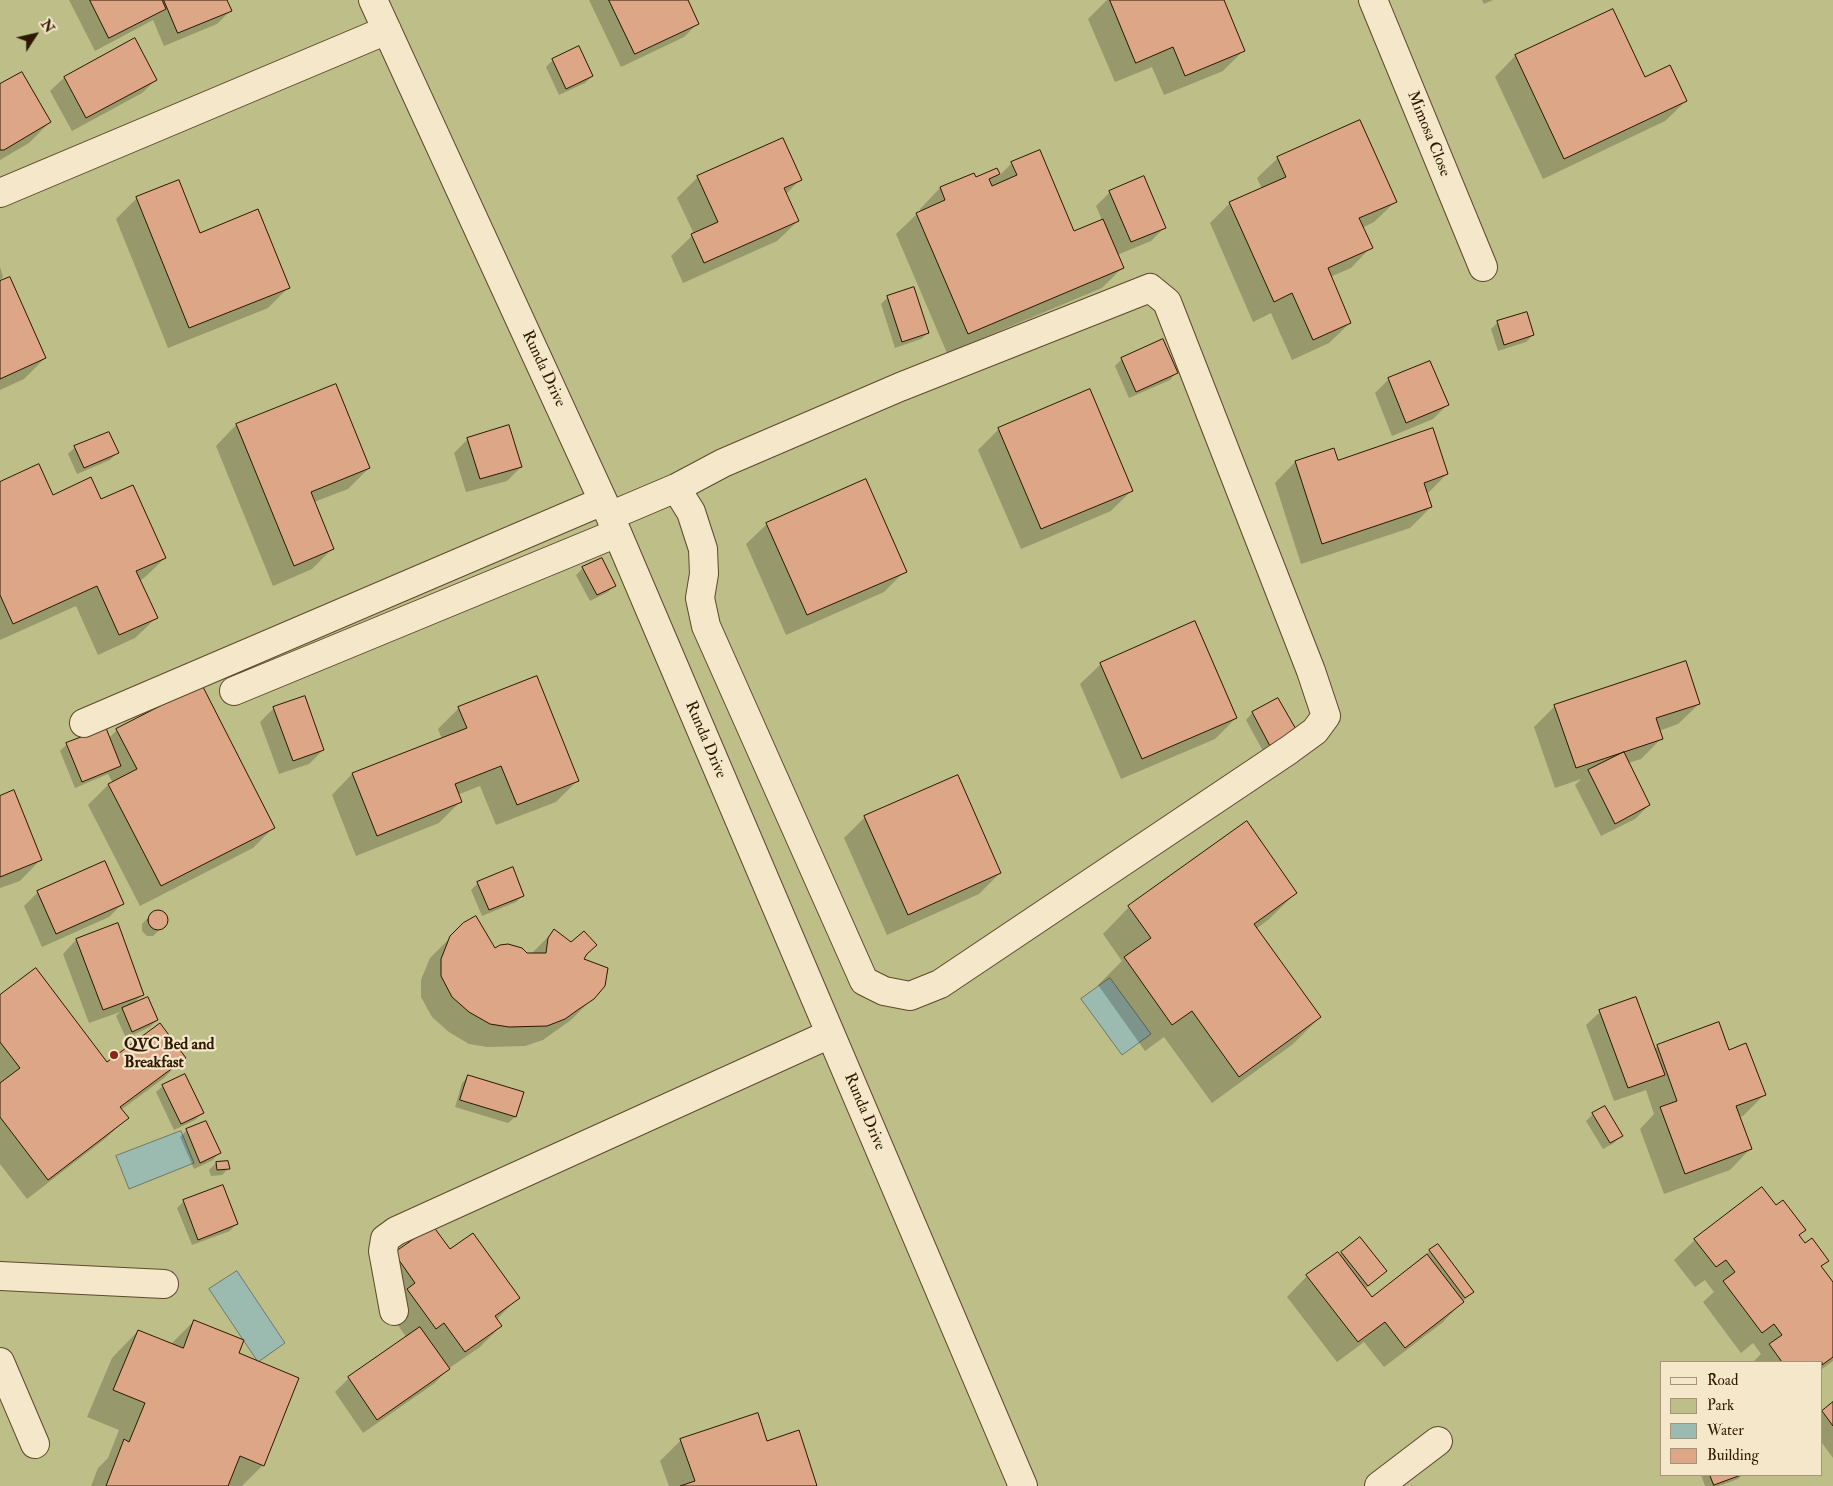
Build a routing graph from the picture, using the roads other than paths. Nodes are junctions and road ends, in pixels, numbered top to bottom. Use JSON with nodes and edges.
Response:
{"nodes":[{"id":1,"x":373,"y":0,"type":"edge"},
{"id":2,"x":1373,"y":0,"type":"edge"},
{"id":3,"x":387,"y":30,"type":"junction"},
{"id":4,"x":0,"y":193,"type":"edge"},
{"id":5,"x":1483,"y":267,"type":"dead end"},
{"id":6,"x":676,"y":488,"type":"junction"},
{"id":7,"x":610,"y":516,"type":"junction"},
{"id":8,"x":234,"y":691,"type":"dead end"},
{"id":9,"x":84,"y":723,"type":"dead end"},
{"id":10,"x":830,"y":1034,"type":"junction"},
{"id":11,"x":0,"y":1276,"type":"edge"},
{"id":12,"x":164,"y":1284,"type":"dead end"},
{"id":13,"x":394,"y":1311,"type":"dead end"},
{"id":14,"x":0,"y":1362,"type":"edge"},
{"id":15,"x":1438,"y":1441,"type":"dead end"},
{"id":16,"x":35,"y":1444,"type":"dead end"},
{"id":17,"x":1016,"y":1484,"type":"edge"},
{"id":18,"x":1379,"y":1486,"type":"edge"}],
"edges":[{"from":1,"to":3,"type":"street","name":"Runda Drive"},
{"from":2,"to":5,"type":"street","name":"Mimosa Close"},
{"from":3,"to":4,"type":"street"},
{"from":3,"to":7,"type":"street","name":"Runda Drive"},
{"from":6,"to":6,"type":"street"},
{"from":6,"to":7,"type":"street"},
{"from":7,"to":8,"type":"street"},
{"from":7,"to":9,"type":"street"},
{"from":7,"to":10,"type":"street","name":"Runda Drive"},
{"from":10,"to":13,"type":"street"},
{"from":10,"to":17,"type":"street","name":"Runda Drive"},
{"from":11,"to":12,"type":"street"},
{"from":14,"to":16,"type":"street"},
{"from":15,"to":18,"type":"street"}]}
